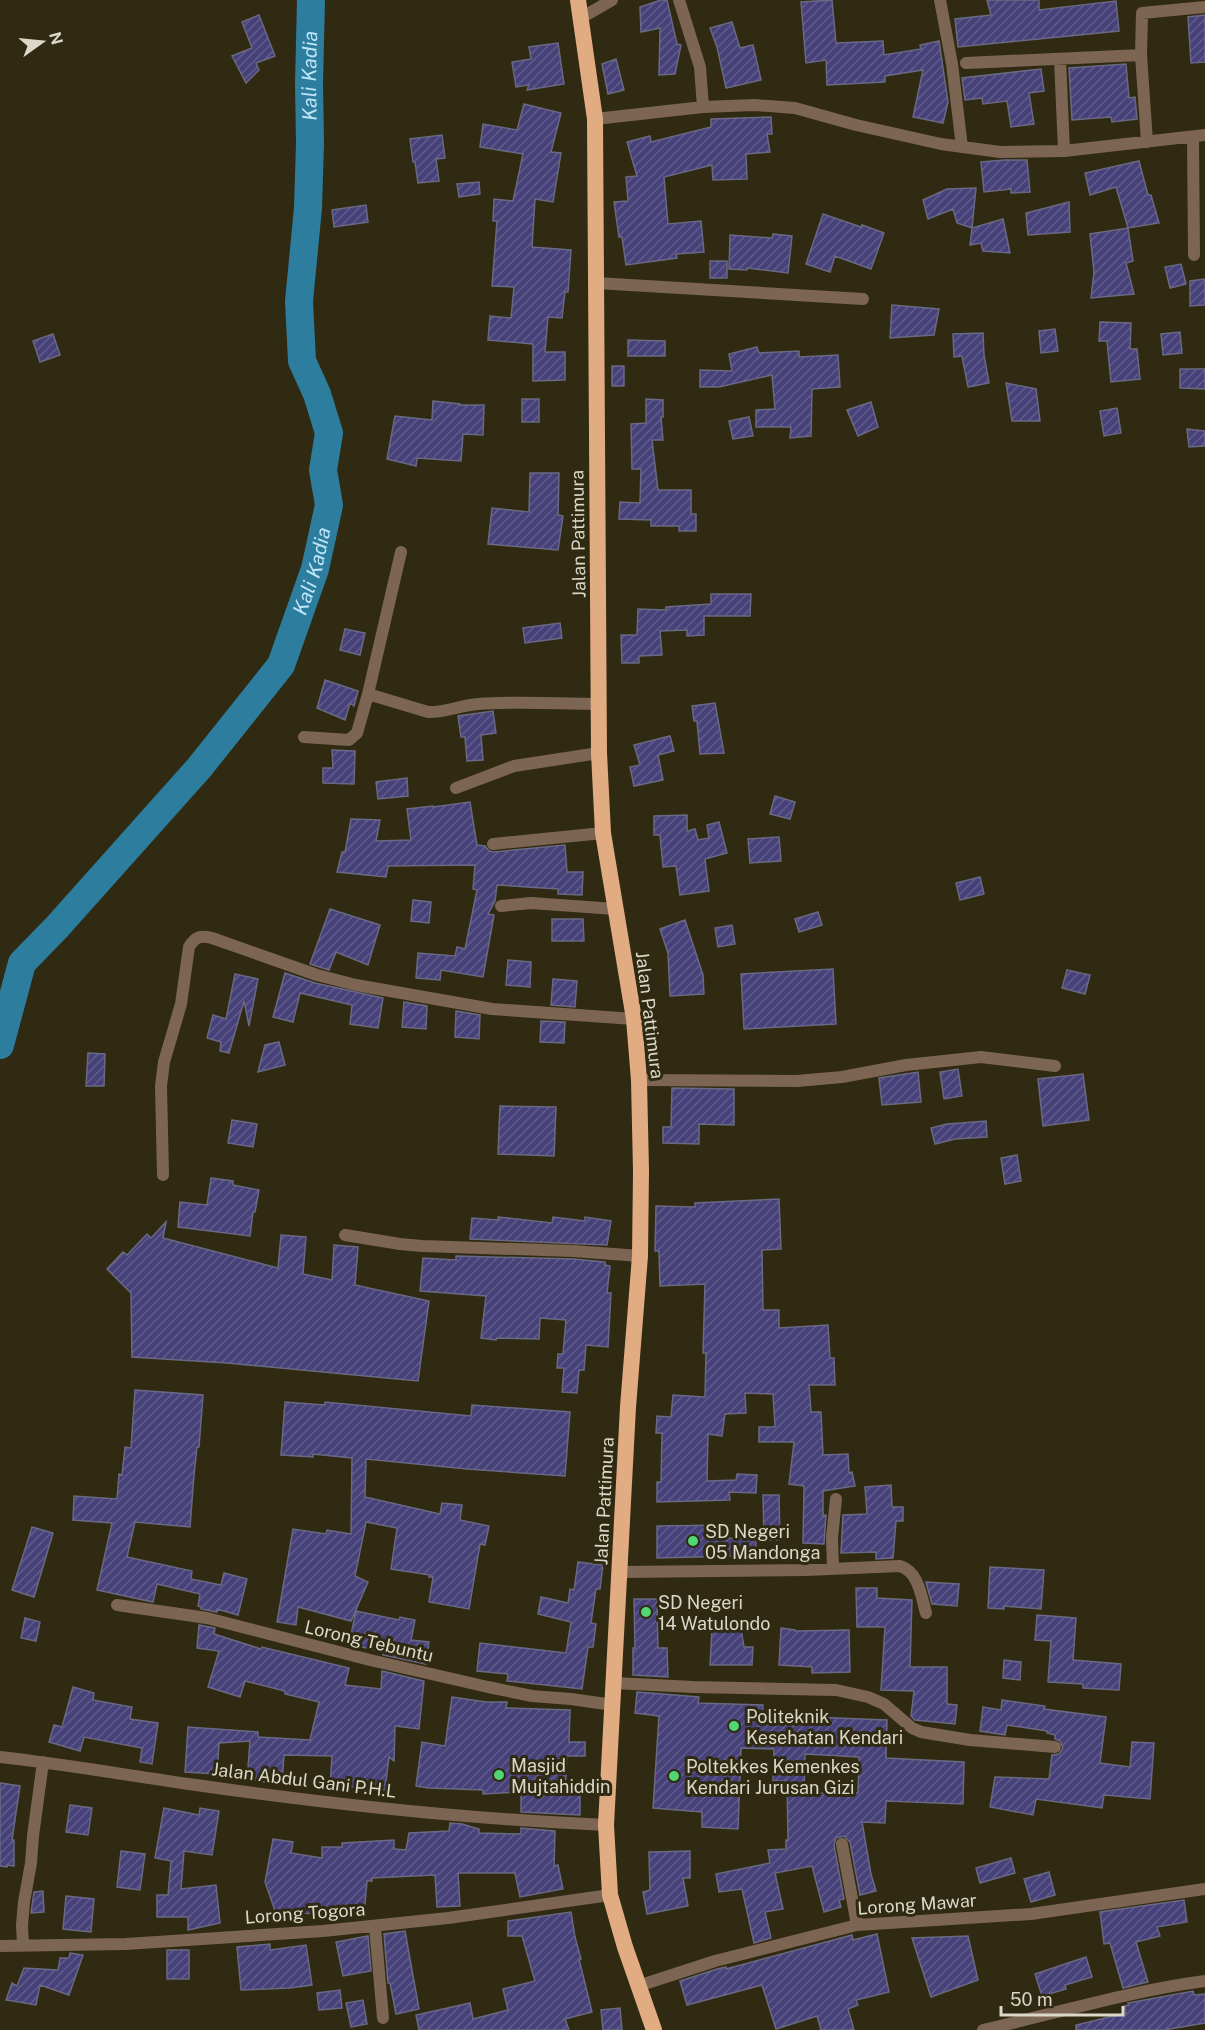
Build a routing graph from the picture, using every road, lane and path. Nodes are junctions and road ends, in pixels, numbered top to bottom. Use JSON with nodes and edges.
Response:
{"nodes":[{"id":1,"x":578,"y":0,"type":"edge"},
{"id":2,"x":612,"y":0,"type":"edge"},
{"id":3,"x":679,"y":0,"type":"edge"},
{"id":4,"x":940,"y":0,"type":"edge"},
{"id":5,"x":1205,"y":7,"type":"edge"},
{"id":6,"x":581,"y":18,"type":"junction"},
{"id":7,"x":1141,"y":54,"type":"junction"},
{"id":8,"x":1060,"y":59,"type":"junction"},
{"id":9,"x":966,"y":63,"type":"dead end"},
{"id":10,"x":703,"y":107,"type":"junction"},
{"id":11,"x":595,"y":119,"type":"junction"},
{"id":12,"x":1199,"y":136,"type":"edge"},
{"id":13,"x":1147,"y":141,"type":"junction"},
{"id":14,"x":962,"y":147,"type":"junction"},
{"id":15,"x":1064,"y":151,"type":"junction"},
{"id":16,"x":1194,"y":255,"type":"dead end"},
{"id":17,"x":596,"y":283,"type":"junction"},
{"id":18,"x":862,"y":300,"type":"dead end"},
{"id":19,"x":401,"y":552,"type":"dead end"},
{"id":20,"x":368,"y":694,"type":"junction"},
{"id":21,"x":600,"y":704,"type":"junction"},
{"id":22,"x":304,"y":737,"type":"dead end"},
{"id":23,"x":599,"y":753,"type":"junction"},
{"id":24,"x":456,"y":788,"type":"dead end"},
{"id":25,"x":603,"y":833,"type":"junction"},
{"id":26,"x":493,"y":844,"type":"dead end"},
{"id":27,"x":501,"y":906,"type":"dead end"},
{"id":28,"x":615,"y":909,"type":"junction"},
{"id":29,"x":634,"y":1019,"type":"junction"},
{"id":30,"x":1054,"y":1066,"type":"dead end"},
{"id":31,"x":639,"y":1080,"type":"junction"},
{"id":32,"x":163,"y":1174,"type":"dead end"},
{"id":33,"x":345,"y":1234,"type":"dead end"},
{"id":34,"x":640,"y":1256,"type":"junction"},
{"id":35,"x":836,"y":1499,"type":"dead end"},
{"id":36,"x":833,"y":1568,"type":"junction"},
{"id":37,"x":620,"y":1572,"type":"junction"},
{"id":38,"x":117,"y":1605,"type":"dead end"},
{"id":39,"x":926,"y":1612,"type":"dead end"},
{"id":40,"x":614,"y":1683,"type":"junction"},
{"id":41,"x":613,"y":1706,"type":"junction"},
{"id":42,"x":1055,"y":1747,"type":"dead end"},
{"id":43,"x":0,"y":1757,"type":"edge"},
{"id":44,"x":43,"y":1762,"type":"junction"},
{"id":45,"x":606,"y":1824,"type":"junction"},
{"id":46,"x":842,"y":1844,"type":"dead end"},
{"id":47,"x":1205,"y":1889,"type":"edge"},
{"id":48,"x":610,"y":1895,"type":"junction"},
{"id":49,"x":857,"y":1925,"type":"junction"},
{"id":50,"x":375,"y":1927,"type":"junction"},
{"id":51,"x":23,"y":1945,"type":"junction"},
{"id":52,"x":0,"y":1946,"type":"edge"},
{"id":53,"x":1205,"y":1981,"type":"edge"},
{"id":54,"x":638,"y":1986,"type":"junction"},
{"id":55,"x":383,"y":2018,"type":"dead end"},
{"id":56,"x":654,"y":2030,"type":"edge"},
{"id":57,"x":983,"y":2030,"type":"edge"}],
"edges":[{"from":1,"to":6,"type":"highway","name":"Jalan Pattimura"},
{"from":2,"to":6,"type":"street"},
{"from":3,"to":10,"type":"street"},
{"from":4,"to":14,"type":"street"},
{"from":5,"to":7,"type":"street"},
{"from":6,"to":11,"type":"highway","name":"Jalan Pattimura"},
{"from":7,"to":8,"type":"street"},
{"from":7,"to":13,"type":"street"},
{"from":8,"to":9,"type":"street"},
{"from":8,"to":15,"type":"street"},
{"from":10,"to":11,"type":"street"},
{"from":10,"to":14,"type":"street"},
{"from":11,"to":17,"type":"highway","name":"Jalan Pattimura"},
{"from":12,"to":13,"type":"street"},
{"from":12,"to":16,"type":"street"},
{"from":13,"to":15,"type":"street"},
{"from":14,"to":15,"type":"street"},
{"from":17,"to":18,"type":"street"},
{"from":17,"to":21,"type":"highway","name":"Jalan Pattimura"},
{"from":19,"to":20,"type":"street"},
{"from":20,"to":21,"type":"street"},
{"from":20,"to":22,"type":"street"},
{"from":21,"to":23,"type":"highway","name":"Jalan Pattimura"},
{"from":23,"to":24,"type":"street"},
{"from":23,"to":25,"type":"highway","name":"Jalan Pattimura"},
{"from":25,"to":26,"type":"street"},
{"from":25,"to":28,"type":"highway","name":"Jalan Pattimura"},
{"from":27,"to":28,"type":"street"},
{"from":28,"to":29,"type":"highway","name":"Jalan Pattimura"},
{"from":29,"to":31,"type":"highway","name":"Jalan Pattimura"},
{"from":29,"to":32,"type":"street"},
{"from":30,"to":31,"type":"street"},
{"from":31,"to":34,"type":"highway","name":"Jalan Pattimura"},
{"from":33,"to":34,"type":"street"},
{"from":34,"to":37,"type":"highway","name":"Jalan Pattimura"},
{"from":35,"to":36,"type":"street"},
{"from":36,"to":37,"type":"street"},
{"from":36,"to":39,"type":"street"},
{"from":37,"to":40,"type":"highway","name":"Jalan Pattimura"},
{"from":38,"to":41,"type":"street","name":"Lorong Tebuntu"},
{"from":40,"to":41,"type":"highway","name":"Jalan Pattimura"},
{"from":40,"to":42,"type":"street"},
{"from":41,"to":45,"type":"highway","name":"Jalan Pattimura"},
{"from":43,"to":44,"type":"street","name":"Jalan Abdul Gani P.H.L"},
{"from":44,"to":45,"type":"street","name":"Jalan Abdul Gani P.H.L"},
{"from":44,"to":51,"type":"street"},
{"from":45,"to":48,"type":"highway","name":"Jalan Pattimura"},
{"from":46,"to":49,"type":"street"},
{"from":47,"to":49,"type":"street","name":"Lorong Mawar"},
{"from":48,"to":50,"type":"street","name":"Lorong Togora"},
{"from":48,"to":54,"type":"highway","name":"Jalan Pattimura"},
{"from":49,"to":54,"type":"street","name":"Lorong Mawar"},
{"from":50,"to":51,"type":"street","name":"Lorong Togora"},
{"from":50,"to":55,"type":"street"},
{"from":51,"to":52,"type":"street","name":"Lorong Togora"},
{"from":53,"to":57,"type":"street"},
{"from":54,"to":56,"type":"highway","name":"Jalan Pattimura"}]}
